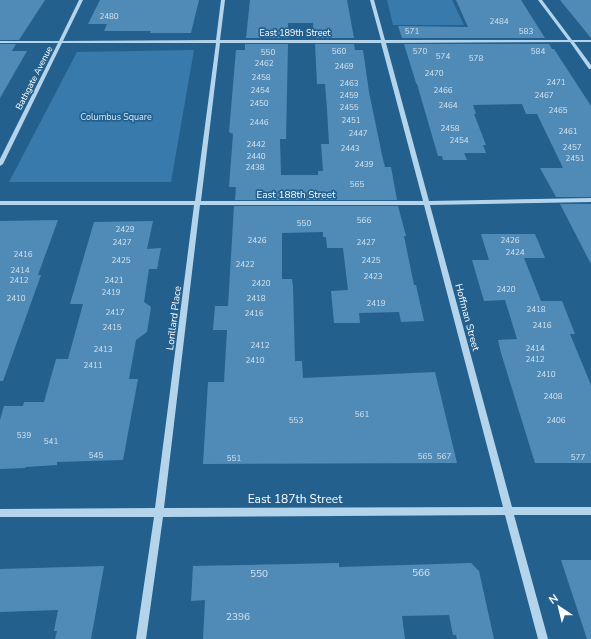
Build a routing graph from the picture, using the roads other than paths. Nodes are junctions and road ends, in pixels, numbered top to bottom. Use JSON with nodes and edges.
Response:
{"nodes":[{"id":1,"x":81,"y":0,"type":"edge"},
{"id":2,"x":222,"y":0,"type":"edge"},
{"id":3,"x":372,"y":0,"type":"edge"},
{"id":4,"x":540,"y":0,"type":"edge"},
{"id":5,"x":383,"y":41,"type":"junction"},
{"id":6,"x":571,"y":41,"type":"junction"},
{"id":7,"x":591,"y":41,"type":"edge"},
{"id":8,"x":0,"y":42,"type":"edge"},
{"id":9,"x":61,"y":42,"type":"junction"},
{"id":10,"x":217,"y":42,"type":"junction"},
{"id":11,"x":591,"y":68,"type":"edge"},
{"id":12,"x":0,"y":164,"type":"edge"},
{"id":13,"x":591,"y":200,"type":"edge"},
{"id":14,"x":0,"y":203,"type":"edge"},
{"id":15,"x":197,"y":203,"type":"junction"},
{"id":16,"x":427,"y":203,"type":"junction"},
{"id":17,"x":509,"y":511,"type":"junction"},
{"id":18,"x":591,"y":511,"type":"edge"},
{"id":19,"x":159,"y":512,"type":"junction"},
{"id":20,"x":0,"y":513,"type":"edge"},
{"id":21,"x":141,"y":639,"type":"edge"},
{"id":22,"x":543,"y":639,"type":"edge"}],
"edges":[{"from":1,"to":9,"type":"street","name":"Bathgate Avenue"},
{"from":2,"to":10,"type":"street","name":"Lorillard Place"},
{"from":3,"to":5,"type":"street","name":"Hoffman Street"},
{"from":4,"to":6,"type":"street"},
{"from":5,"to":6,"type":"street","name":"East 189th Street"},
{"from":5,"to":10,"type":"street","name":"East 189th Street"},
{"from":5,"to":16,"type":"street","name":"Hoffman Street"},
{"from":6,"to":7,"type":"street","name":"East 189th Street"},
{"from":6,"to":11,"type":"street"},
{"from":8,"to":9,"type":"street","name":"East 189th Street"},
{"from":9,"to":10,"type":"street","name":"East 189th Street"},
{"from":9,"to":12,"type":"street","name":"Bathgate Avenue"},
{"from":10,"to":15,"type":"street","name":"Lorillard Place"},
{"from":13,"to":16,"type":"street","name":"East 188th Street"},
{"from":14,"to":15,"type":"street","name":"East 188th Street"},
{"from":15,"to":16,"type":"street","name":"East 188th Street"},
{"from":15,"to":19,"type":"street","name":"Lorillard Place"},
{"from":16,"to":17,"type":"street","name":"Hoffman Street"},
{"from":17,"to":18,"type":"street","name":"East 187th Street"},
{"from":17,"to":19,"type":"street","name":"East 187th Street"},
{"from":17,"to":22,"type":"street","name":"Hoffman Street"},
{"from":19,"to":20,"type":"street","name":"East 187th Street"},
{"from":19,"to":21,"type":"street","name":"Lorillard Place"}]}
